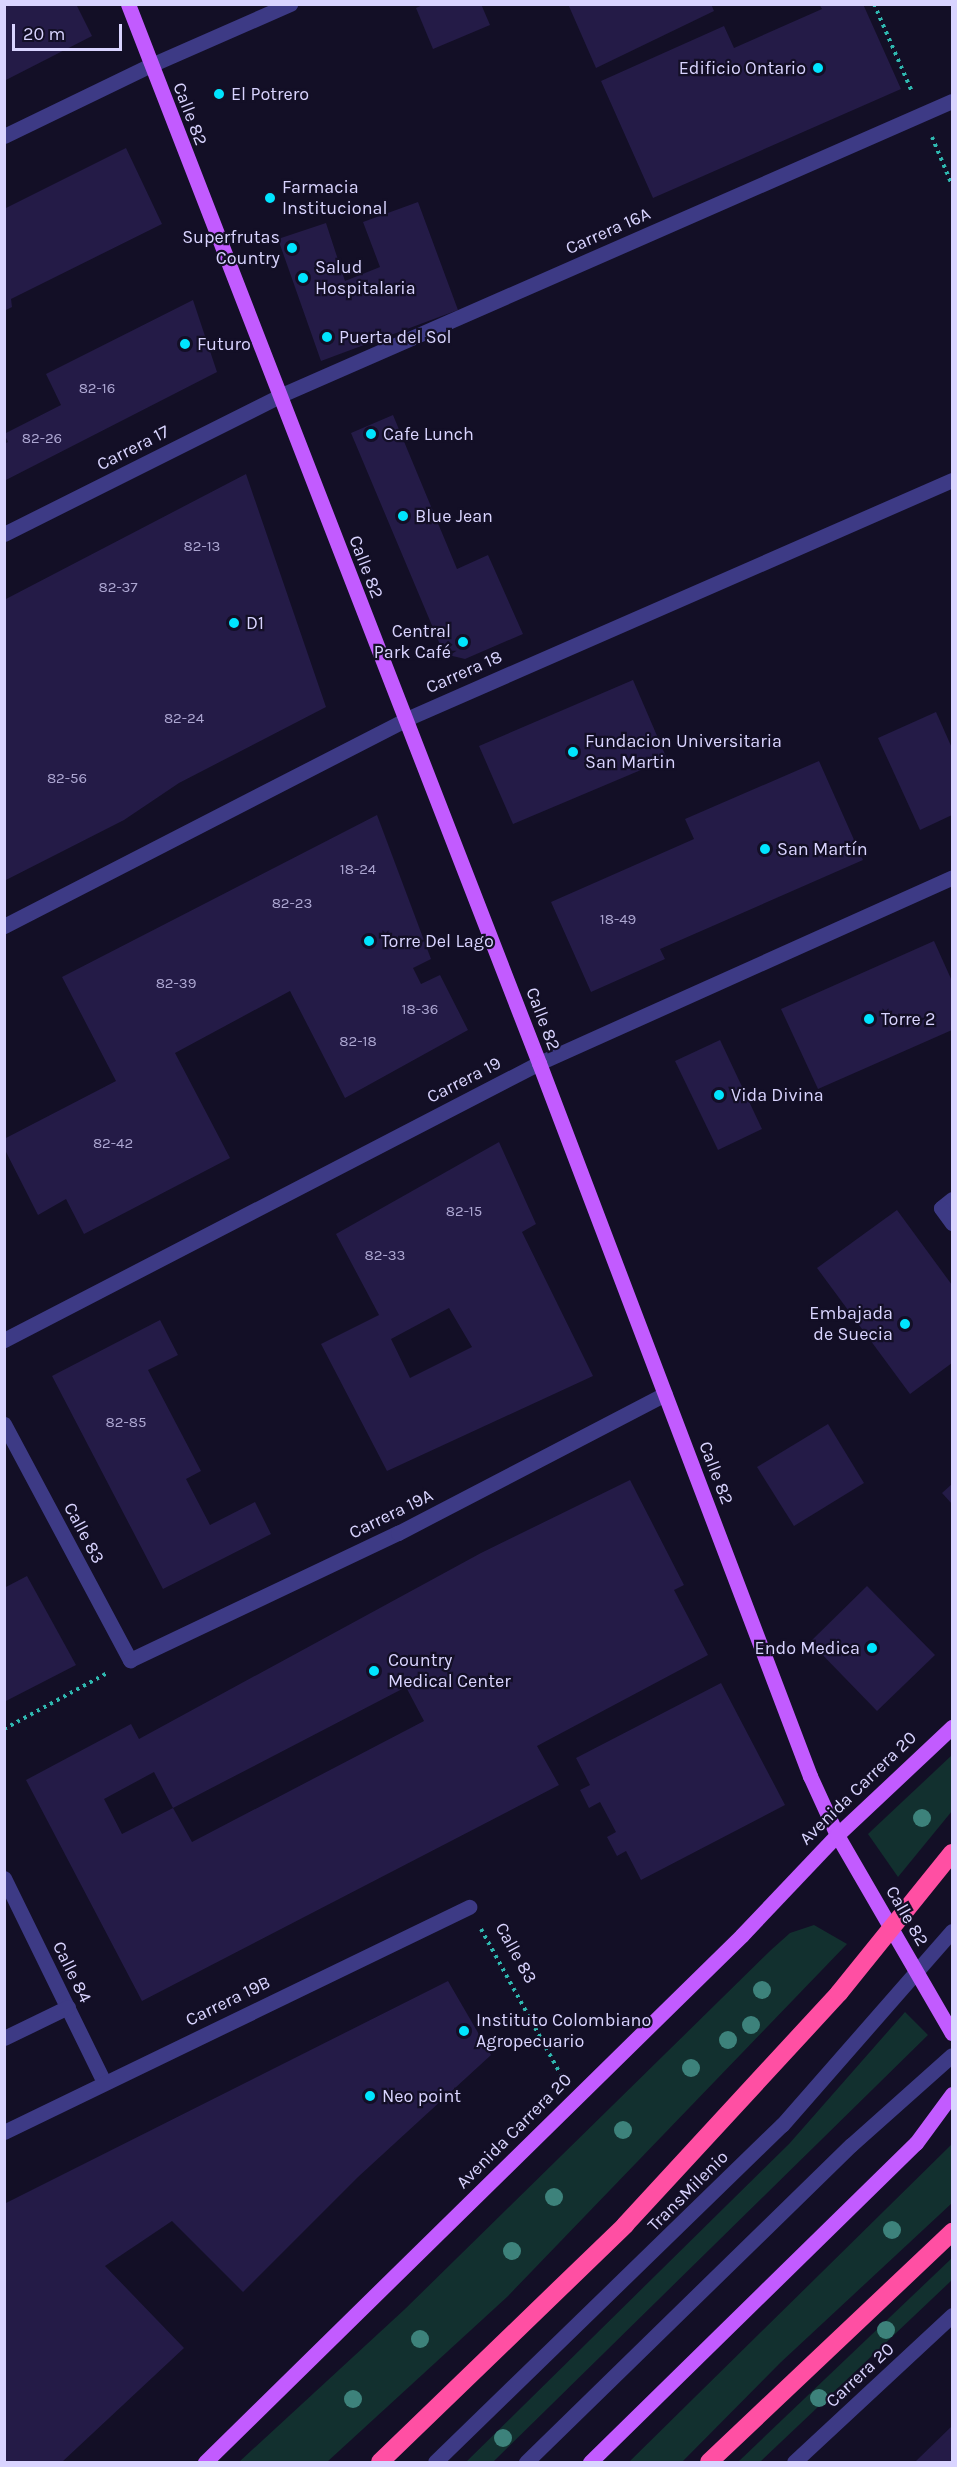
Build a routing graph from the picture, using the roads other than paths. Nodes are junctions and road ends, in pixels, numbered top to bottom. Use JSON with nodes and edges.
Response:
{"nodes":[{"id":1,"x":128,"y":4,"type":"edge"},
{"id":2,"x":290,"y":4,"type":"edge"},
{"id":3,"x":151,"y":65,"type":"junction"},
{"id":4,"x":952,"y":101,"type":"edge"},
{"id":5,"x":4,"y":136,"type":"edge"},
{"id":6,"x":279,"y":396,"type":"junction"},
{"id":7,"x":952,"y":480,"type":"edge"},
{"id":8,"x":4,"y":534,"type":"edge"},
{"id":9,"x":404,"y":720,"type":"junction"},
{"id":10,"x":952,"y":877,"type":"edge"},
{"id":11,"x":4,"y":926,"type":"edge"},
{"id":12,"x":539,"y":1063,"type":"junction"},
{"id":13,"x":952,"y":1199,"type":"edge"},
{"id":14,"x":952,"y":1223,"type":"edge"},
{"id":15,"x":4,"y":1340,"type":"edge"},
{"id":16,"x":665,"y":1394,"type":"junction"},
{"id":17,"x":4,"y":1424,"type":"edge"},
{"id":18,"x":130,"y":1660,"type":"joint"},
{"id":19,"x":952,"y":1727,"type":"edge"},
{"id":20,"x":837,"y":1835,"type":"junction"},
{"id":21,"x":952,"y":1853,"type":"edge"},
{"id":22,"x":4,"y":1878,"type":"edge"},
{"id":23,"x":469,"y":1907,"type":"road end"},
{"id":24,"x":891,"y":1928,"type":"junction"},
{"id":25,"x":952,"y":1931,"type":"edge"},
{"id":26,"x":917,"y":1972,"type":"junction"},
{"id":27,"x":68,"y":2007,"type":"junction"},
{"id":28,"x":952,"y":2033,"type":"edge"},
{"id":29,"x":4,"y":2038,"type":"edge"},
{"id":30,"x":952,"y":2055,"type":"edge"},
{"id":31,"x":104,"y":2082,"type":"junction"},
{"id":32,"x":952,"y":2094,"type":"edge"},
{"id":33,"x":4,"y":2132,"type":"edge"},
{"id":34,"x":952,"y":2232,"type":"edge"},
{"id":35,"x":952,"y":2315,"type":"edge"},
{"id":36,"x":205,"y":2463,"type":"edge"},
{"id":37,"x":380,"y":2463,"type":"edge"},
{"id":38,"x":435,"y":2463,"type":"edge"},
{"id":39,"x":526,"y":2463,"type":"edge"},
{"id":40,"x":590,"y":2463,"type":"edge"},
{"id":41,"x":709,"y":2463,"type":"edge"},
{"id":42,"x":794,"y":2463,"type":"edge"}],
"edges":[{"from":1,"to":3,"type":"main road","name":"Calle 82"},
{"from":2,"to":3,"type":"street"},
{"from":3,"to":5,"type":"street"},
{"from":3,"to":6,"type":"main road","name":"Calle 82"},
{"from":4,"to":6,"type":"street","name":"Carrera 16A"},
{"from":6,"to":8,"type":"street","name":"Carrera 17"},
{"from":6,"to":9,"type":"main road","name":"Calle 82"},
{"from":7,"to":9,"type":"street","name":"Carrera 18"},
{"from":9,"to":11,"type":"street","name":"Carrera 18"},
{"from":9,"to":12,"type":"main road","name":"Calle 82"},
{"from":10,"to":12,"type":"street","name":"Carrera 19"},
{"from":12,"to":15,"type":"street","name":"Carrera 19"},
{"from":12,"to":16,"type":"main road","name":"Calle 82"},
{"from":13,"to":14,"type":"street"},
{"from":16,"to":18,"type":"street","name":"Carrera 19A"},
{"from":16,"to":20,"type":"main road","name":"Calle 82"},
{"from":17,"to":18,"type":"street","name":"Calle 83"},
{"from":19,"to":20,"type":"main road","name":"Avenida Carrera 20"},
{"from":20,"to":24,"type":"main road","name":"Calle 82"},
{"from":20,"to":36,"type":"main road","name":"Avenida Carrera 20"},
{"from":21,"to":24,"type":"highway"},
{"from":22,"to":27,"type":"street","name":"Calle 84"},
{"from":23,"to":31,"type":"street","name":"Carrera 19B"},
{"from":24,"to":26,"type":"main road","name":"Calle 82"},
{"from":24,"to":37,"type":"highway"},
{"from":25,"to":26,"type":"street","name":"TransMilenio"},
{"from":26,"to":28,"type":"main road","name":"Calle 82"},
{"from":26,"to":38,"type":"street","name":"TransMilenio"},
{"from":27,"to":29,"type":"street"},
{"from":27,"to":31,"type":"street","name":"Calle 84"},
{"from":30,"to":39,"type":"street"},
{"from":31,"to":33,"type":"street","name":"Carrera 19B"},
{"from":32,"to":40,"type":"main road"},
{"from":34,"to":41,"type":"highway"},
{"from":35,"to":42,"type":"street","name":"Carrera 20"}]}
